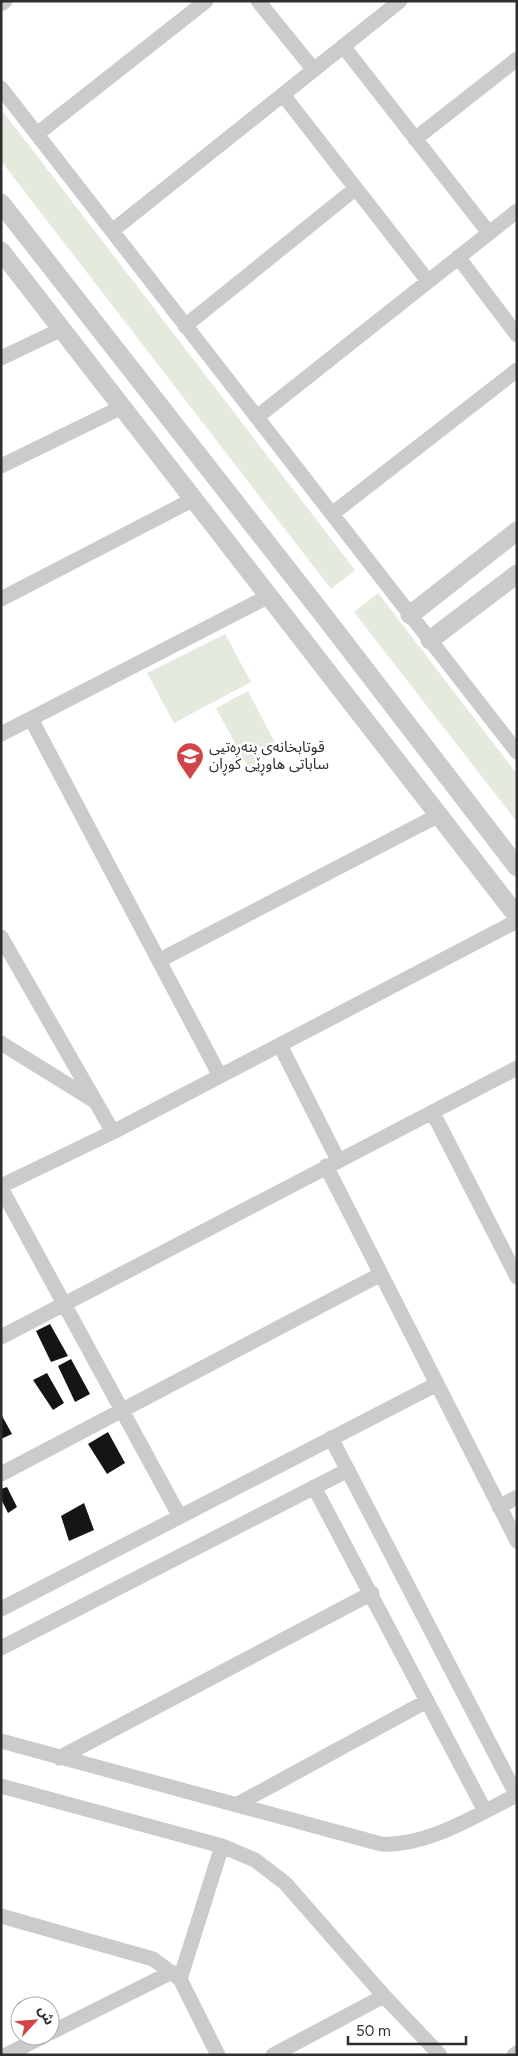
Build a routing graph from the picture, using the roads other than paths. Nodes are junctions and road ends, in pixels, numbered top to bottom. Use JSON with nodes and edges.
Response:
{"nodes":[{"id":1,"x":5,"y":1,"type":"edge"},
{"id":2,"x":206,"y":1,"type":"edge"},
{"id":3,"x":258,"y":1,"type":"edge"},
{"id":4,"x":400,"y":1,"type":"edge"},
{"id":5,"x":1,"y":4,"type":"edge"},
{"id":6,"x":343,"y":46,"type":"junction"},
{"id":7,"x":517,"y":59,"type":"edge"},
{"id":8,"x":314,"y":70,"type":"junction"},
{"id":9,"x":1,"y":88,"type":"edge"},
{"id":10,"x":284,"y":96,"type":"junction"},
{"id":11,"x":36,"y":134,"type":"junction"},
{"id":12,"x":415,"y":139,"type":"junction"},
{"id":13,"x":355,"y":189,"type":"junction"},
{"id":14,"x":1,"y":203,"type":"edge"},
{"id":15,"x":517,"y":211,"type":"edge"},
{"id":16,"x":112,"y":231,"type":"junction"},
{"id":17,"x":489,"y":233,"type":"junction"},
{"id":18,"x":1,"y":251,"type":"edge"},
{"id":19,"x":458,"y":257,"type":"junction"},
{"id":20,"x":428,"y":281,"type":"junction"},
{"id":21,"x":186,"y":326,"type":"junction"},
{"id":22,"x":62,"y":329,"type":"junction"},
{"id":23,"x":517,"y":335,"type":"edge"},
{"id":24,"x":1,"y":358,"type":"edge"},
{"id":25,"x":517,"y":370,"type":"edge"},
{"id":26,"x":122,"y":406,"type":"junction"},
{"id":27,"x":256,"y":417,"type":"junction"},
{"id":28,"x":1,"y":466,"type":"edge"},
{"id":29,"x":194,"y":499,"type":"junction"},
{"id":30,"x":332,"y":514,"type":"junction"},
{"id":31,"x":517,"y":531,"type":"edge"},
{"id":32,"x":517,"y":574,"type":"edge"},
{"id":33,"x":269,"y":596,"type":"junction"},
{"id":34,"x":1,"y":599,"type":"edge"},
{"id":35,"x":410,"y":615,"type":"junction"},
{"id":36,"x":328,"y":621,"type":"junction"},
{"id":37,"x":430,"y":640,"type":"junction"},
{"id":38,"x":304,"y":641,"type":"junction"},
{"id":39,"x":31,"y":719,"type":"junction"},
{"id":40,"x":1,"y":734,"type":"edge"},
{"id":41,"x":514,"y":743,"type":"edge"},
{"id":42,"x":439,"y":814,"type":"junction"},
{"id":43,"x":517,"y":867,"type":"edge"},
{"id":44,"x":517,"y":916,"type":"edge"},
{"id":45,"x":517,"y":921,"type":"edge"},
{"id":46,"x":1,"y":937,"type":"edge"},
{"id":47,"x":160,"y":960,"type":"junction"},
{"id":48,"x":1,"y":1043,"type":"edge"},
{"id":49,"x":280,"y":1044,"type":"junction"},
{"id":50,"x":517,"y":1068,"type":"edge"},
{"id":51,"x":220,"y":1076,"type":"junction"},
{"id":52,"x":97,"y":1102,"type":"junction"},
{"id":53,"x":432,"y":1112,"type":"junction"},
{"id":54,"x":113,"y":1132,"type":"junction"},
{"id":55,"x":332,"y":1163,"type":"junction"},
{"id":56,"x":4,"y":1182,"type":"edge"},
{"id":57,"x":381,"y":1274,"type":"junction"},
{"id":58,"x":517,"y":1277,"type":"edge"},
{"id":59,"x":64,"y":1305,"type":"junction"},
{"id":60,"x":1,"y":1338,"type":"edge"},
{"id":61,"x":437,"y":1384,"type":"junction"},
{"id":62,"x":121,"y":1410,"type":"junction"},
{"id":63,"x":331,"y":1438,"type":"junction"},
{"id":64,"x":348,"y":1470,"type":"junction"},
{"id":65,"x":1,"y":1474,"type":"edge"},
{"id":66,"x":314,"y":1487,"type":"junction"},
{"id":67,"x":517,"y":1497,"type":"edge"},
{"id":68,"x":498,"y":1506,"type":"junction"},
{"id":69,"x":180,"y":1517,"type":"junction"},
{"id":70,"x":517,"y":1541,"type":"edge"},
{"id":71,"x":372,"y":1593,"type":"junction"},
{"id":72,"x":1,"y":1609,"type":"edge"},
{"id":73,"x":1,"y":1648,"type":"edge"},
{"id":74,"x":427,"y":1701,"type":"junction"},
{"id":75,"x":1,"y":1742,"type":"edge"},
{"id":76,"x":59,"y":1758,"type":"junction"},
{"id":77,"x":512,"y":1772,"type":"edge"},
{"id":78,"x":1,"y":1786,"type":"edge"},
{"id":79,"x":517,"y":1795,"type":"edge"},
{"id":80,"x":236,"y":1805,"type":"junction"},
{"id":81,"x":485,"y":1811,"type":"junction"},
{"id":82,"x":222,"y":1846,"type":"junction"},
{"id":83,"x":1,"y":1916,"type":"edge"},
{"id":84,"x":176,"y":1976,"type":"junction"},
{"id":85,"x":384,"y":1996,"type":"junction"},
{"id":86,"x":60,"y":2028,"type":"edge"},
{"id":87,"x":24,"y":2046,"type":"edge"},
{"id":88,"x":6,"y":2055,"type":"edge"},
{"id":89,"x":218,"y":2055,"type":"edge"},
{"id":90,"x":274,"y":2055,"type":"edge"},
{"id":91,"x":440,"y":2055,"type":"edge"}],
"edges":[{"from":1,"to":5,"type":"street"},
{"from":2,"to":11,"type":"street"},
{"from":3,"to":8,"type":"street"},
{"from":4,"to":6,"type":"street"},
{"from":6,"to":8,"type":"street"},
{"from":6,"to":12,"type":"street"},
{"from":7,"to":12,"type":"street"},
{"from":8,"to":10,"type":"street"},
{"from":9,"to":11,"type":"street"},
{"from":10,"to":13,"type":"street"},
{"from":10,"to":16,"type":"street"},
{"from":11,"to":16,"type":"street"},
{"from":12,"to":17,"type":"street"},
{"from":13,"to":20,"type":"street"},
{"from":13,"to":21,"type":"street"},
{"from":14,"to":36,"type":"street"},
{"from":15,"to":17,"type":"street"},
{"from":16,"to":21,"type":"street"},
{"from":17,"to":19,"type":"street"},
{"from":18,"to":22,"type":"street"},
{"from":19,"to":20,"type":"street"},
{"from":19,"to":23,"type":"street"},
{"from":20,"to":27,"type":"street"},
{"from":21,"to":27,"type":"street"},
{"from":22,"to":24,"type":"street"},
{"from":22,"to":26,"type":"street"},
{"from":25,"to":30,"type":"street"},
{"from":26,"to":28,"type":"street"},
{"from":26,"to":29,"type":"street"},
{"from":27,"to":30,"type":"street"},
{"from":29,"to":33,"type":"street"},
{"from":29,"to":34,"type":"street"},
{"from":30,"to":35,"type":"street"},
{"from":31,"to":35,"type":"street"},
{"from":32,"to":37,"type":"street"},
{"from":33,"to":38,"type":"street"},
{"from":33,"to":39,"type":"street"},
{"from":35,"to":37,"type":"street"},
{"from":36,"to":38,"type":"street"},
{"from":36,"to":43,"type":"street"},
{"from":37,"to":41,"type":"street"},
{"from":38,"to":42,"type":"street"},
{"from":39,"to":40,"type":"street"},
{"from":39,"to":47,"type":"street"},
{"from":42,"to":44,"type":"street"},
{"from":42,"to":47,"type":"street"},
{"from":45,"to":49,"type":"street"},
{"from":46,"to":52,"type":"street"},
{"from":47,"to":51,"type":"street"},
{"from":48,"to":52,"type":"street"},
{"from":49,"to":51,"type":"street"},
{"from":49,"to":55,"type":"street"},
{"from":50,"to":53,"type":"street"},
{"from":51,"to":54,"type":"street"},
{"from":52,"to":54,"type":"street"},
{"from":53,"to":55,"type":"street"},
{"from":53,"to":58,"type":"street"},
{"from":54,"to":56,"type":"street"},
{"from":55,"to":57,"type":"street"},
{"from":55,"to":59,"type":"street"},
{"from":56,"to":59,"type":"street"},
{"from":57,"to":61,"type":"street"},
{"from":57,"to":62,"type":"street"},
{"from":59,"to":60,"type":"street"},
{"from":59,"to":62,"type":"street"},
{"from":61,"to":63,"type":"street"},
{"from":61,"to":68,"type":"street"},
{"from":62,"to":65,"type":"street"},
{"from":62,"to":69,"type":"street"},
{"from":63,"to":64,"type":"street"},
{"from":63,"to":69,"type":"street"},
{"from":64,"to":66,"type":"street"},
{"from":64,"to":77,"type":"street"},
{"from":66,"to":71,"type":"street"},
{"from":66,"to":73,"type":"street"},
{"from":67,"to":68,"type":"street"},
{"from":68,"to":70,"type":"street"},
{"from":69,"to":72,"type":"street"},
{"from":71,"to":74,"type":"street"},
{"from":71,"to":76,"type":"street"},
{"from":74,"to":80,"type":"street"},
{"from":74,"to":81,"type":"street"},
{"from":75,"to":76,"type":"street"},
{"from":76,"to":80,"type":"street"},
{"from":77,"to":79,"type":"street"},
{"from":78,"to":82,"type":"street"},
{"from":79,"to":81,"type":"street"},
{"from":80,"to":81,"type":"street"},
{"from":82,"to":84,"type":"street"},
{"from":82,"to":85,"type":"street"},
{"from":83,"to":84,"type":"street"},
{"from":84,"to":86,"type":"street"},
{"from":84,"to":89,"type":"street"},
{"from":85,"to":90,"type":"street"},
{"from":85,"to":91,"type":"street"},
{"from":87,"to":88,"type":"street"}]}
